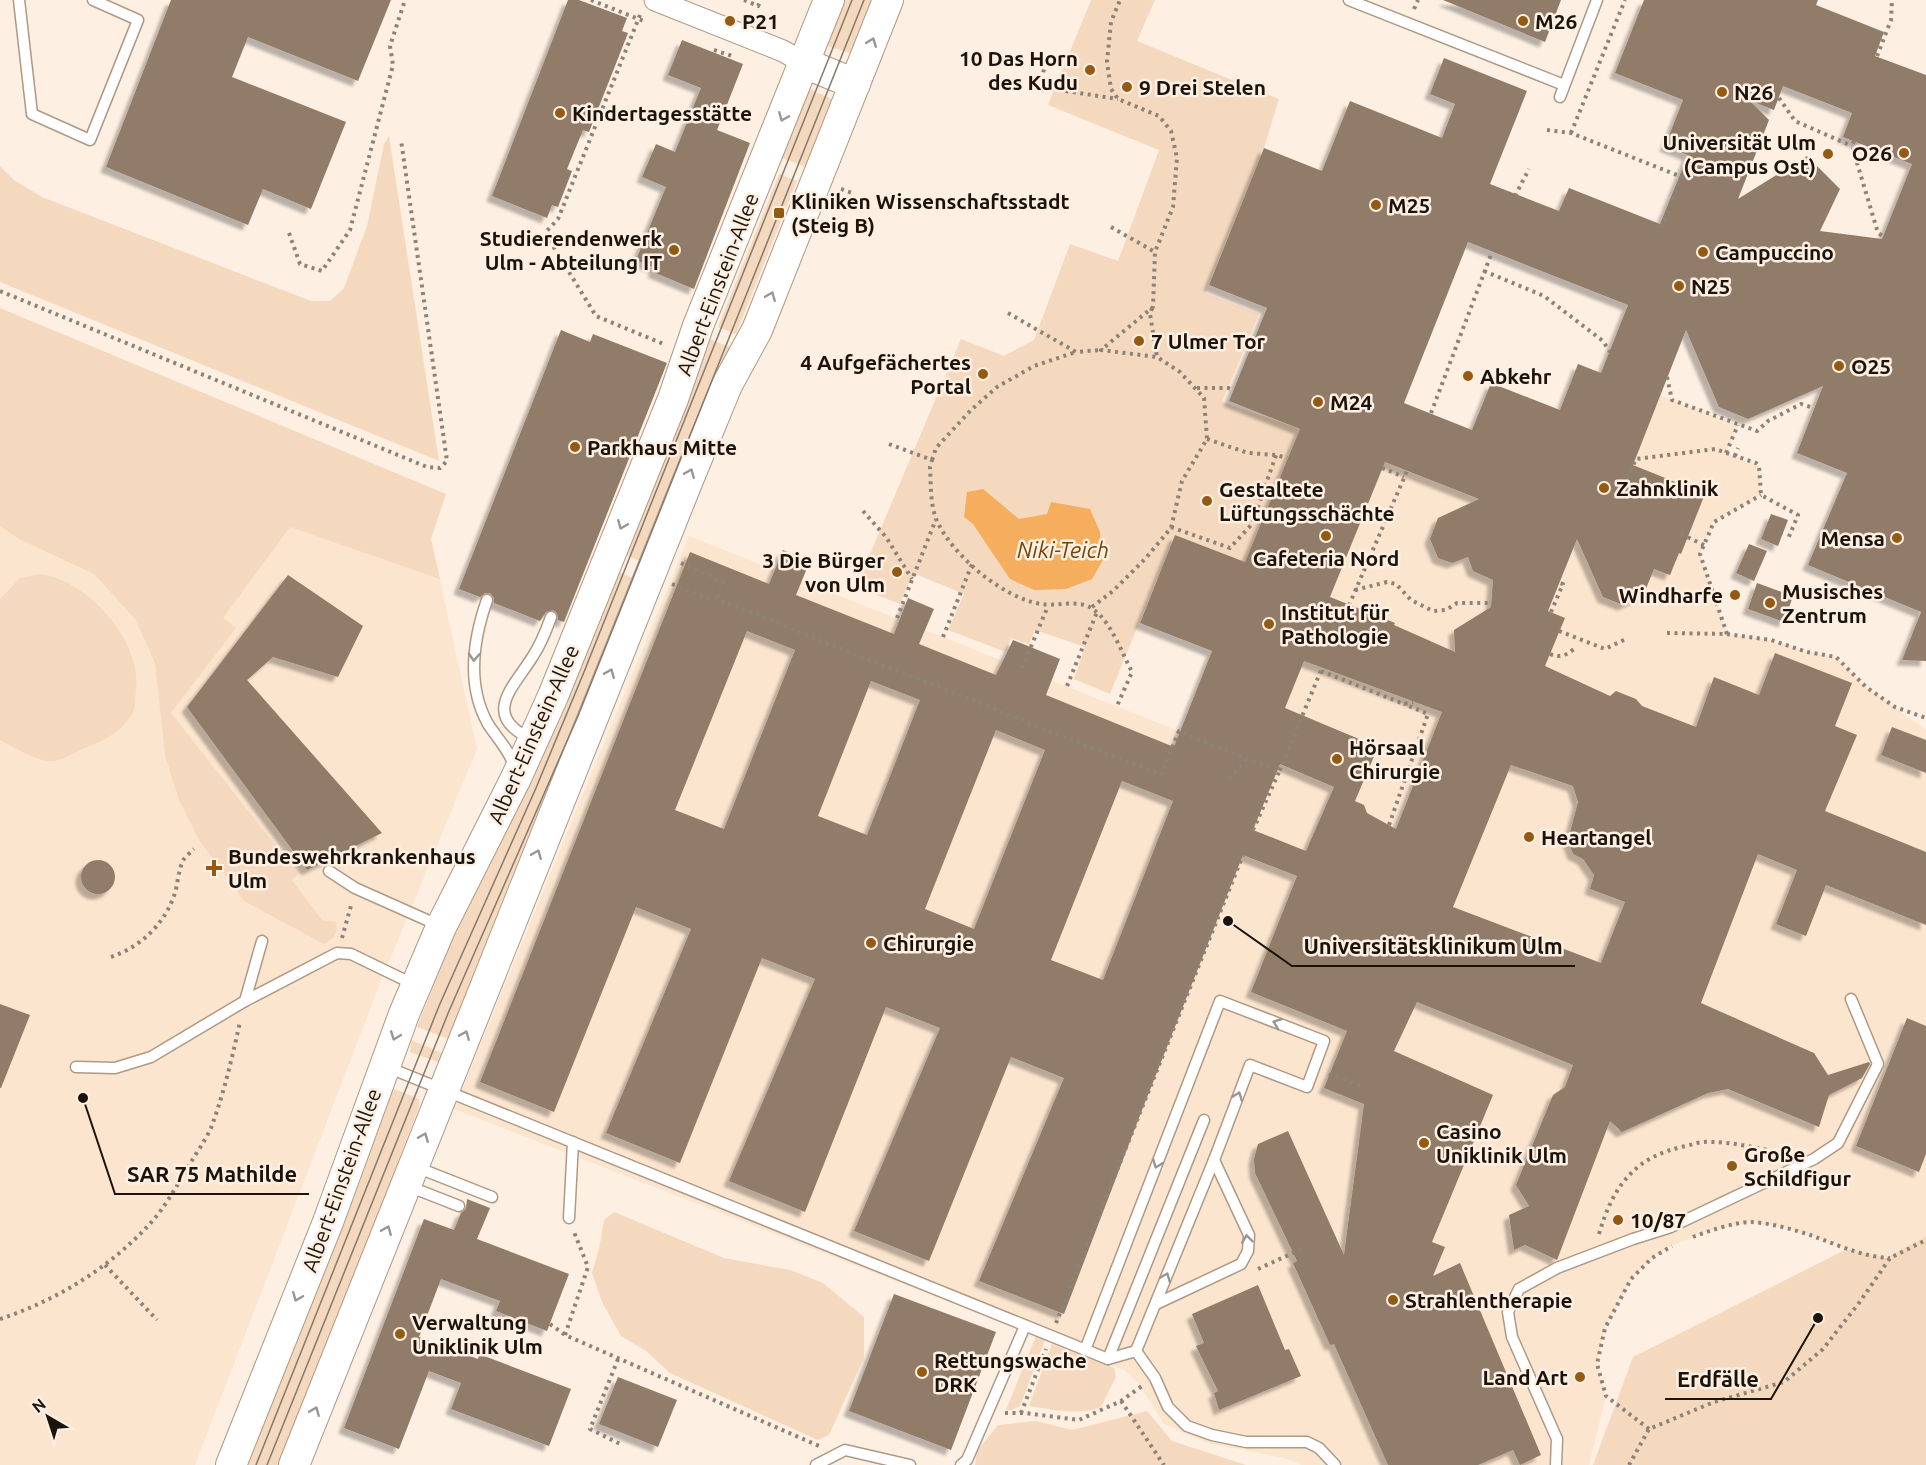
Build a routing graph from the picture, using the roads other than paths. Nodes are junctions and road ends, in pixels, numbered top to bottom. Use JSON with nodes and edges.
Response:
{"nodes":[{"id":1,"x":19,"y":0,"type":"edge"},
{"id":2,"x":93,"y":0,"type":"edge"},
{"id":3,"x":829,"y":0,"type":"edge"},
{"id":4,"x":888,"y":0,"type":"edge"},
{"id":5,"x":1349,"y":0,"type":"edge"},
{"id":6,"x":1598,"y":0,"type":"edge"},
{"id":7,"x":116,"y":4,"type":"edge"},
{"id":8,"x":649,"y":5,"type":"edge"},
{"id":9,"x":804,"y":63,"type":"junction"},
{"id":10,"x":855,"y":84,"type":"junction"},
{"id":11,"x":1564,"y":86,"type":"junction"},
{"id":12,"x":1560,"y":98,"type":"dead end"},
{"id":13,"x":487,"y":600,"type":"dead end"},
{"id":14,"x":551,"y":617,"type":"dead end"},
{"id":15,"x":534,"y":740,"type":"junction"},
{"id":16,"x":516,"y":778,"type":"junction"},
{"id":17,"x":329,"y":871,"type":"dead end"},
{"id":18,"x":441,"y":927,"type":"junction"},
{"id":19,"x":262,"y":941,"type":"dead end"},
{"id":20,"x":416,"y":985,"type":"junction"},
{"id":21,"x":1851,"y":999,"type":"dead end"},
{"id":22,"x":245,"y":1000,"type":"junction"},
{"id":23,"x":384,"y":1065,"type":"junction"},
{"id":24,"x":76,"y":1067,"type":"dead end"},
{"id":25,"x":443,"y":1090,"type":"junction"},
{"id":26,"x":1204,"y":1120,"type":"dead end"},
{"id":27,"x":573,"y":1142,"type":"junction"},
{"id":28,"x":1214,"y":1160,"type":"junction"},
{"id":29,"x":409,"y":1175,"type":"junction"},
{"id":30,"x":492,"y":1197,"type":"dead end"},
{"id":31,"x":459,"y":1206,"type":"dead end"},
{"id":32,"x":569,"y":1218,"type":"road end"},
{"id":33,"x":1156,"y":1304,"type":"junction"},
{"id":34,"x":1025,"y":1326,"type":"junction"},
{"id":35,"x":1085,"y":1350,"type":"junction"},
{"id":36,"x":1136,"y":1351,"type":"junction"},
{"id":37,"x":1108,"y":1359,"type":"junction"},
{"id":38,"x":820,"y":1463,"type":"edge"},
{"id":39,"x":231,"y":1465,"type":"edge"},
{"id":40,"x":294,"y":1465,"type":"edge"},
{"id":41,"x":910,"y":1465,"type":"edge"},
{"id":42,"x":961,"y":1465,"type":"edge"},
{"id":43,"x":1335,"y":1465,"type":"edge"},
{"id":44,"x":1556,"y":1465,"type":"edge"}],
"edges":[{"from":1,"to":7,"type":"lane"},
{"from":2,"to":7,"type":"lane"},
{"from":3,"to":9,"type":"street","name":"Albert-Einstein-Allee"},
{"from":10,"to":4,"type":"street","one_way":true},
{"from":5,"to":11,"type":"lane"},
{"from":6,"to":11,"type":"lane"},
{"from":8,"to":9,"type":"street"},
{"from":9,"to":10,"type":"street"},
{"from":9,"to":15,"type":"street","name":"Albert-Einstein-Allee","one_way":true},
{"from":25,"to":10,"type":"street","one_way":true},
{"from":11,"to":12,"type":"lane"},
{"from":13,"to":16,"type":"lane","one_way":true},
{"from":14,"to":15,"type":"lane"},
{"from":15,"to":16,"type":"street","name":"Albert-Einstein-Allee"},
{"from":16,"to":18,"type":"street","name":"Albert-Einstein-Allee"},
{"from":17,"to":18,"type":"lane"},
{"from":18,"to":20,"type":"street","name":"Albert-Einstein-Allee"},
{"from":19,"to":22,"type":"lane"},
{"from":20,"to":22,"type":"lane"},
{"from":20,"to":23,"type":"street","name":"Albert-Einstein-Allee","one_way":true},
{"from":21,"to":44,"type":"lane"},
{"from":22,"to":24,"type":"lane"},
{"from":23,"to":25,"type":"lane"},
{"from":23,"to":39,"type":"street","name":"Albert-Einstein-Allee","one_way":true},
{"from":25,"to":27,"type":"lane"},
{"from":29,"to":25,"type":"street","one_way":true},
{"from":26,"to":37,"type":"lane"},
{"from":27,"to":32,"type":"lane"},
{"from":27,"to":34,"type":"lane"},
{"from":33,"to":28,"type":"lane","one_way":true},
{"from":33,"to":28,"type":"lane","one_way":true},
{"from":28,"to":35,"type":"lane","one_way":true},
{"from":29,"to":30,"type":"lane"},
{"from":29,"to":31,"type":"lane"},
{"from":40,"to":29,"type":"street","one_way":true},
{"from":33,"to":36,"type":"lane"},
{"from":34,"to":35,"type":"lane"},
{"from":34,"to":42,"type":"lane"},
{"from":35,"to":37,"type":"lane"},
{"from":36,"to":37,"type":"lane"},
{"from":36,"to":43,"type":"lane"},
{"from":38,"to":41,"type":"lane"}]}
